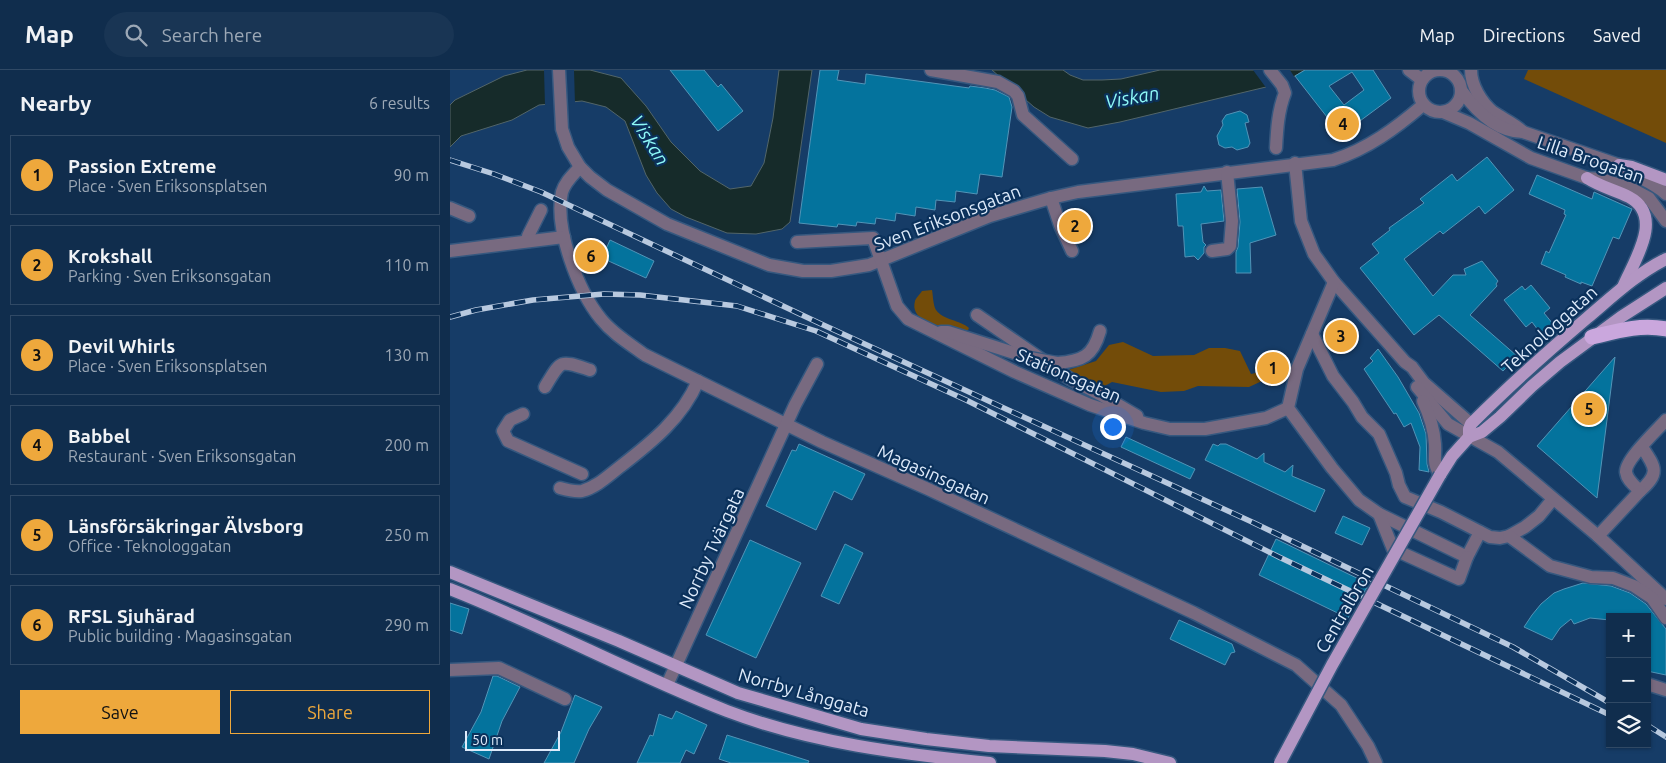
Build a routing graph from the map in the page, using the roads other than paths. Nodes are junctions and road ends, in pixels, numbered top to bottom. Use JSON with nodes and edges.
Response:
{"nodes":[{"id":1,"x":559,"y":70,"type":"edge"},
{"id":2,"x":931,"y":70,"type":"edge"},
{"id":3,"x":1270,"y":70,"type":"edge"},
{"id":4,"x":1409,"y":70,"type":"edge"},
{"id":5,"x":1438,"y":70,"type":"edge"},
{"id":6,"x":1470,"y":70,"type":"edge"},
{"id":7,"x":1422,"y":80,"type":"junction"},
{"id":8,"x":1460,"y":89,"type":"junction"},
{"id":9,"x":1424,"y":105,"type":"junction"},
{"id":10,"x":1443,"y":112,"type":"junction"},
{"id":11,"x":1523,"y":132,"type":"junction"},
{"id":12,"x":1276,"y":148,"type":"dead end"},
{"id":13,"x":1072,"y":159,"type":"dead end"},
{"id":14,"x":1295,"y":163,"type":"junction"},
{"id":15,"x":1619,"y":165,"type":"junction"},
{"id":16,"x":580,"y":167,"type":"junction"},
{"id":17,"x":1227,"y":172,"type":"junction"},
{"id":18,"x":1587,"y":178,"type":"junction"},
{"id":19,"x":1666,"y":180,"type":"edge"},
{"id":20,"x":1666,"y":194,"type":"edge"},
{"id":21,"x":1051,"y":198,"type":"junction"},
{"id":22,"x":450,"y":208,"type":"edge"},
{"id":23,"x":541,"y":210,"type":"dead end"},
{"id":24,"x":469,"y":216,"type":"dead end"},
{"id":25,"x":1666,"y":221,"type":"edge"},
{"id":26,"x":564,"y":237,"type":"junction"},
{"id":27,"x":529,"y":242,"type":"junction"},
{"id":28,"x":797,"y":242,"type":"dead end"},
{"id":29,"x":1212,"y":250,"type":"dead end"},
{"id":30,"x":450,"y":251,"type":"edge"},
{"id":31,"x":1072,"y":251,"type":"dead end"},
{"id":32,"x":1666,"y":259,"type":"edge"},
{"id":33,"x":882,"y":261,"type":"junction"},
{"id":34,"x":1338,"y":286,"type":"junction"},
{"id":35,"x":1623,"y":287,"type":"junction"},
{"id":36,"x":1666,"y":288,"type":"edge"},
{"id":37,"x":977,"y":315,"type":"dead end"},
{"id":38,"x":1666,"y":329,"type":"edge"},
{"id":39,"x":1100,"y":331,"type":"dead end"},
{"id":40,"x":933,"y":332,"type":"junction"},
{"id":41,"x":1312,"y":334,"type":"junction"},
{"id":42,"x":1592,"y":338,"type":"junction"},
{"id":43,"x":1405,"y":362,"type":"junction"},
{"id":44,"x":817,"y":364,"type":"dead end"},
{"id":45,"x":590,"y":370,"type":"dead end"},
{"id":46,"x":698,"y":381,"type":"junction"},
{"id":47,"x":1417,"y":387,"type":"junction"},
{"id":48,"x":545,"y":388,"type":"dead end"},
{"id":49,"x":1288,"y":408,"type":"junction"},
{"id":50,"x":523,"y":414,"type":"dead end"},
{"id":51,"x":1666,"y":420,"type":"edge"},
{"id":52,"x":1144,"y":423,"type":"junction"},
{"id":53,"x":1471,"y":424,"type":"junction"},
{"id":54,"x":787,"y":425,"type":"junction"},
{"id":55,"x":1470,"y":437,"type":"junction"},
{"id":56,"x":1642,"y":447,"type":"junction"},
{"id":57,"x":582,"y":474,"type":"dead end"},
{"id":58,"x":1440,"y":475,"type":"junction"},
{"id":59,"x":560,"y":488,"type":"dead end"},
{"id":60,"x":1640,"y":491,"type":"junction"},
{"id":61,"x":1553,"y":499,"type":"junction"},
{"id":62,"x":1379,"y":514,"type":"junction"},
{"id":63,"x":1480,"y":532,"type":"junction"},
{"id":64,"x":1509,"y":536,"type":"junction"},
{"id":65,"x":1598,"y":536,"type":"junction"},
{"id":66,"x":1467,"y":558,"type":"junction"},
{"id":67,"x":450,"y":572,"type":"edge"},
{"id":68,"x":450,"y":589,"type":"edge"},
{"id":69,"x":1666,"y":599,"type":"edge"},
{"id":70,"x":1666,"y":618,"type":"edge"},
{"id":71,"x":676,"y":666,"type":"junction"},
{"id":72,"x":450,"y":670,"type":"edge"},
{"id":73,"x":667,"y":685,"type":"junction"},
{"id":74,"x":1651,"y":685,"type":"edge"},
{"id":75,"x":1666,"y":690,"type":"edge"},
{"id":76,"x":565,"y":699,"type":"dead end"},
{"id":77,"x":990,"y":763,"type":"edge"},
{"id":78,"x":1170,"y":763,"type":"edge"},
{"id":79,"x":1280,"y":763,"type":"edge"},
{"id":80,"x":1376,"y":763,"type":"edge"}],
"edges":[{"from":1,"to":16,"type":"street","name":"Sven Eriksonsgatan"},
{"from":2,"to":13,"type":"street"},
{"from":3,"to":12,"type":"street"},
{"from":4,"to":7,"type":"street"},
{"from":5,"to":7,"type":"street"},
{"from":5,"to":8,"type":"street"},
{"from":6,"to":8,"type":"street"},
{"from":6,"to":11,"type":"street"},
{"from":7,"to":9,"type":"street"},
{"from":8,"to":10,"type":"street"},
{"from":8,"to":11,"type":"street","name":"Lilla Brogatan"},
{"from":9,"to":10,"type":"street"},
{"from":9,"to":14,"type":"street","name":"Sven Eriksonsgatan"},
{"from":10,"to":18,"type":"street","name":"Lilla Brogatan"},
{"from":11,"to":15,"type":"street","name":"Lilla Brogatan"},
{"from":14,"to":17,"type":"street","name":"Sven Eriksonsgatan"},
{"from":14,"to":34,"type":"street"},
{"from":15,"to":19,"type":"main road"},
{"from":15,"to":20,"type":"street","name":"Lilla Brogatan"},
{"from":16,"to":26,"type":"street","name":"Magasinsgatan"},
{"from":16,"to":33,"type":"street","name":"Sven Eriksonsgatan"},
{"from":17,"to":21,"type":"street","name":"Sven Eriksonsgatan"},
{"from":17,"to":29,"type":"street"},
{"from":18,"to":25,"type":"street","name":"Lilla Brogatan"},
{"from":18,"to":35,"type":"main road"},
{"from":21,"to":31,"type":"street"},
{"from":21,"to":33,"type":"street","name":"Sven Eriksonsgatan"},
{"from":22,"to":24,"type":"street"},
{"from":23,"to":27,"type":"street"},
{"from":26,"to":27,"type":"street"},
{"from":26,"to":46,"type":"street","name":"Magasinsgatan"},
{"from":27,"to":30,"type":"street"},
{"from":28,"to":33,"type":"street","name":"Stationsgatan"},
{"from":32,"to":35,"type":"main road","name":"Teknologgatan"},
{"from":33,"to":40,"type":"street","name":"Stationsgatan"},
{"from":34,"to":41,"type":"street"},
{"from":34,"to":43,"type":"street"},
{"from":35,"to":53,"type":"main road","name":"Teknologgatan"},
{"from":36,"to":42,"type":"main road","name":"Teknologgatan"},
{"from":37,"to":52,"type":"street"},
{"from":38,"to":42,"type":"highway"},
{"from":39,"to":40,"type":"street","bridge":true},
{"from":40,"to":52,"type":"street","name":"Stationsgatan"},
{"from":41,"to":49,"type":"street"},
{"from":41,"to":63,"type":"street"},
{"from":42,"to":55,"type":"main road","name":"Teknologgatan"},
{"from":43,"to":47,"type":"street"},
{"from":43,"to":53,"type":"street"},
{"from":44,"to":54,"type":"street","name":"Norrby Tvärgata"},
{"from":45,"to":48,"type":"street"},
{"from":46,"to":54,"type":"street","name":"Magasinsgatan"},
{"from":46,"to":59,"type":"street"},
{"from":47,"to":55,"type":"street"},
{"from":47,"to":58,"type":"street"},
{"from":49,"to":52,"type":"street","name":"Stationsgatan"},
{"from":49,"to":62,"type":"street"},
{"from":50,"to":57,"type":"street"},
{"from":51,"to":56,"type":"street"},
{"from":53,"to":55,"type":"main road"},
{"from":54,"to":71,"type":"street","name":"Norrby Tvärgata"},
{"from":54,"to":80,"type":"street","name":"Magasinsgatan"},
{"from":55,"to":58,"type":"main road","name":"Teknologgatan"},
{"from":55,"to":61,"type":"street"},
{"from":56,"to":60,"type":"street"},
{"from":56,"to":60,"type":"street"},
{"from":58,"to":79,"type":"main road","name":"Centralbron","bridge":true},
{"from":60,"to":65,"type":"street"},
{"from":61,"to":64,"type":"street"},
{"from":61,"to":65,"type":"street"},
{"from":62,"to":66,"type":"street"},
{"from":62,"to":66,"type":"street"},
{"from":63,"to":64,"type":"street"},
{"from":63,"to":66,"type":"street"},
{"from":64,"to":70,"type":"street"},
{"from":65,"to":69,"type":"street"},
{"from":67,"to":71,"type":"main road","name":"Norrby Långgata"},
{"from":68,"to":73,"type":"main road"},
{"from":71,"to":73,"type":"street","name":"Norrby Tvärgata"},
{"from":71,"to":78,"type":"main road","name":"Norrby Långgata"},
{"from":72,"to":76,"type":"street"},
{"from":73,"to":77,"type":"main road"},
{"from":74,"to":75,"type":"street"}]}
